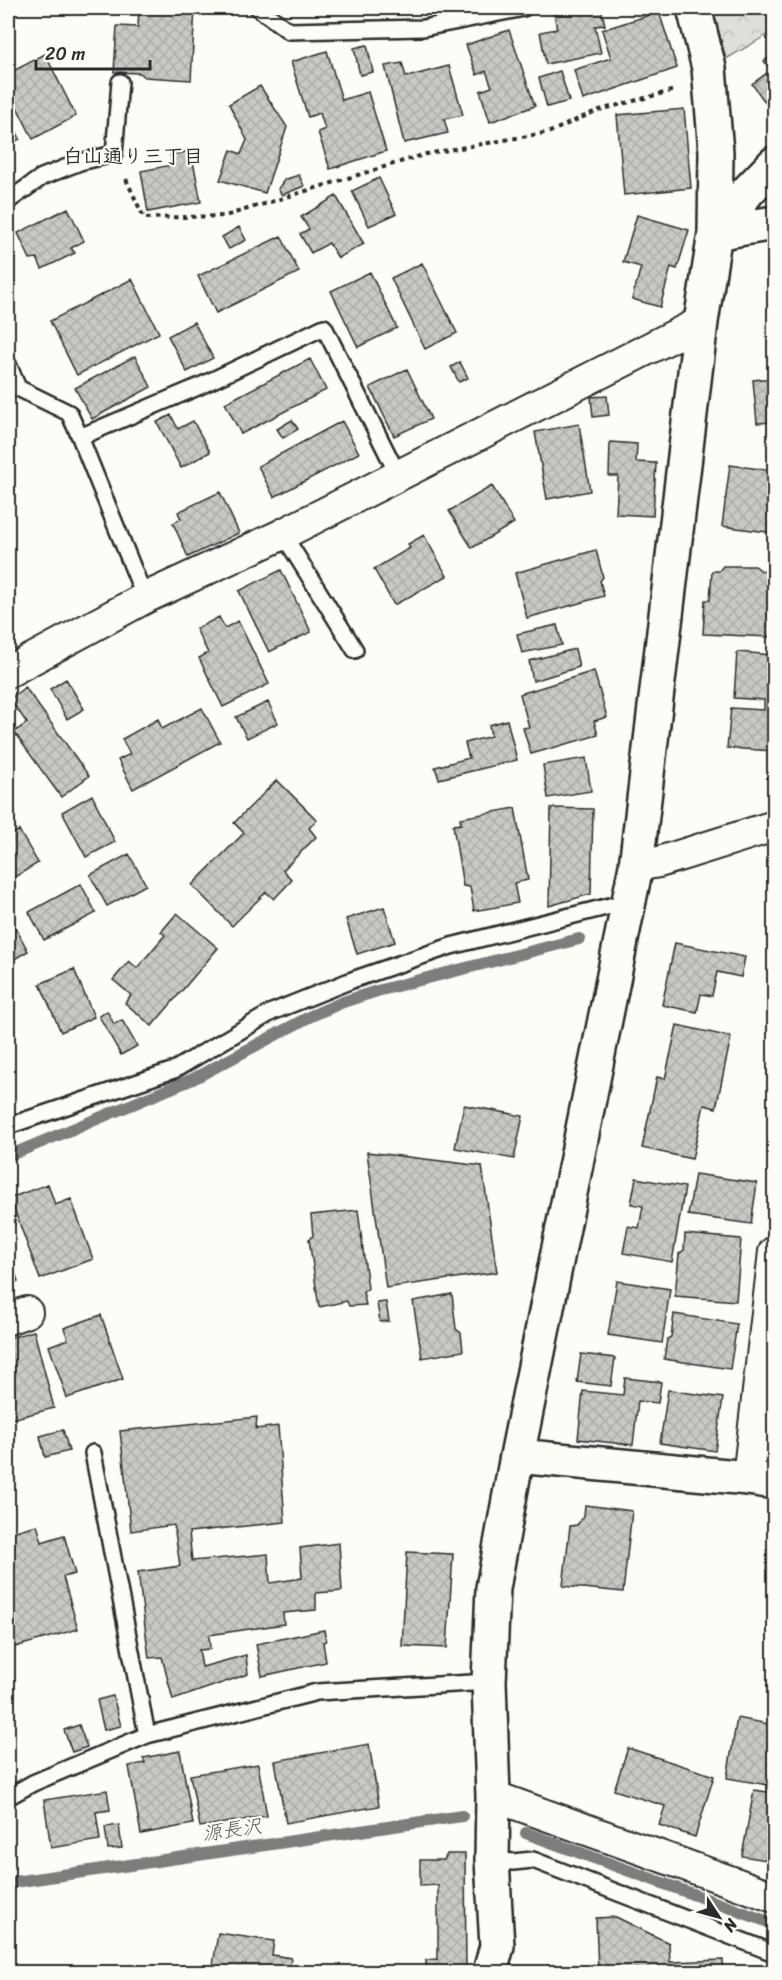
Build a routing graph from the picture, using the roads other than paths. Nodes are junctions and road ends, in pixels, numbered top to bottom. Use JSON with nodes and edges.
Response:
{"nodes":[{"id":1,"x":258,"y":8,"type":"edge"},
{"id":2,"x":524,"y":8,"type":"edge"},
{"id":3,"x":694,"y":8,"type":"edge"},
{"id":4,"x":120,"y":82,"type":"dead end"},
{"id":5,"x":774,"y":164,"type":"edge"},
{"id":6,"x":8,"y":201,"type":"edge"},
{"id":7,"x":774,"y":223,"type":"edge"},
{"id":8,"x":715,"y":232,"type":"junction"},
{"id":9,"x":701,"y":322,"type":"junction"},
{"id":10,"x":8,"y":364,"type":"edge"},
{"id":11,"x":80,"y":437,"type":"junction"},
{"id":12,"x":398,"y":475,"type":"junction"},
{"id":13,"x":283,"y":534,"type":"junction"},
{"id":14,"x":145,"y":598,"type":"junction"},
{"id":15,"x":355,"y":650,"type":"dead end"},
{"id":16,"x":8,"y":672,"type":"edge"},
{"id":17,"x":774,"y":826,"type":"edge"},
{"id":18,"x":636,"y":866,"type":"junction"},
{"id":19,"x":630,"y":901,"type":"junction"},
{"id":20,"x":8,"y":1126,"type":"edge"},
{"id":21,"x":774,"y":1252,"type":"edge"},
{"id":22,"x":93,"y":1453,"type":"dead end"},
{"id":23,"x":517,"y":1456,"type":"junction"},
{"id":24,"x":761,"y":1480,"type":"edge"},
{"id":25,"x":489,"y":1682,"type":"junction"},
{"id":26,"x":147,"y":1735,"type":"junction"},
{"id":27,"x":494,"y":1796,"type":"junction"},
{"id":28,"x":8,"y":1797,"type":"edge"},
{"id":29,"x":492,"y":1860,"type":"junction"},
{"id":30,"x":774,"y":1897,"type":"edge"},
{"id":31,"x":774,"y":1953,"type":"edge"},
{"id":32,"x":490,"y":1972,"type":"edge"}],
"edges":[{"from":1,"to":2,"type":"lane"},
{"from":3,"to":8,"type":"street"},
{"from":4,"to":6,"type":"lane"},
{"from":5,"to":8,"type":"street"},
{"from":7,"to":8,"type":"street"},
{"from":8,"to":9,"type":"street"},
{"from":9,"to":12,"type":"street"},
{"from":9,"to":18,"type":"street"},
{"from":10,"to":11,"type":"lane"},
{"from":11,"to":12,"type":"lane"},
{"from":11,"to":14,"type":"lane"},
{"from":12,"to":13,"type":"street"},
{"from":13,"to":14,"type":"street"},
{"from":13,"to":15,"type":"lane"},
{"from":14,"to":16,"type":"street"},
{"from":17,"to":18,"type":"street"},
{"from":18,"to":19,"type":"street"},
{"from":19,"to":20,"type":"lane"},
{"from":19,"to":23,"type":"street"},
{"from":21,"to":24,"type":"street"},
{"from":22,"to":26,"type":"lane"},
{"from":23,"to":24,"type":"street"},
{"from":23,"to":25,"type":"street"},
{"from":25,"to":26,"type":"lane"},
{"from":25,"to":27,"type":"street"},
{"from":26,"to":28,"type":"lane"},
{"from":27,"to":29,"type":"street"},
{"from":27,"to":30,"type":"street"},
{"from":29,"to":31,"type":"lane"},
{"from":29,"to":32,"type":"street"}]}
